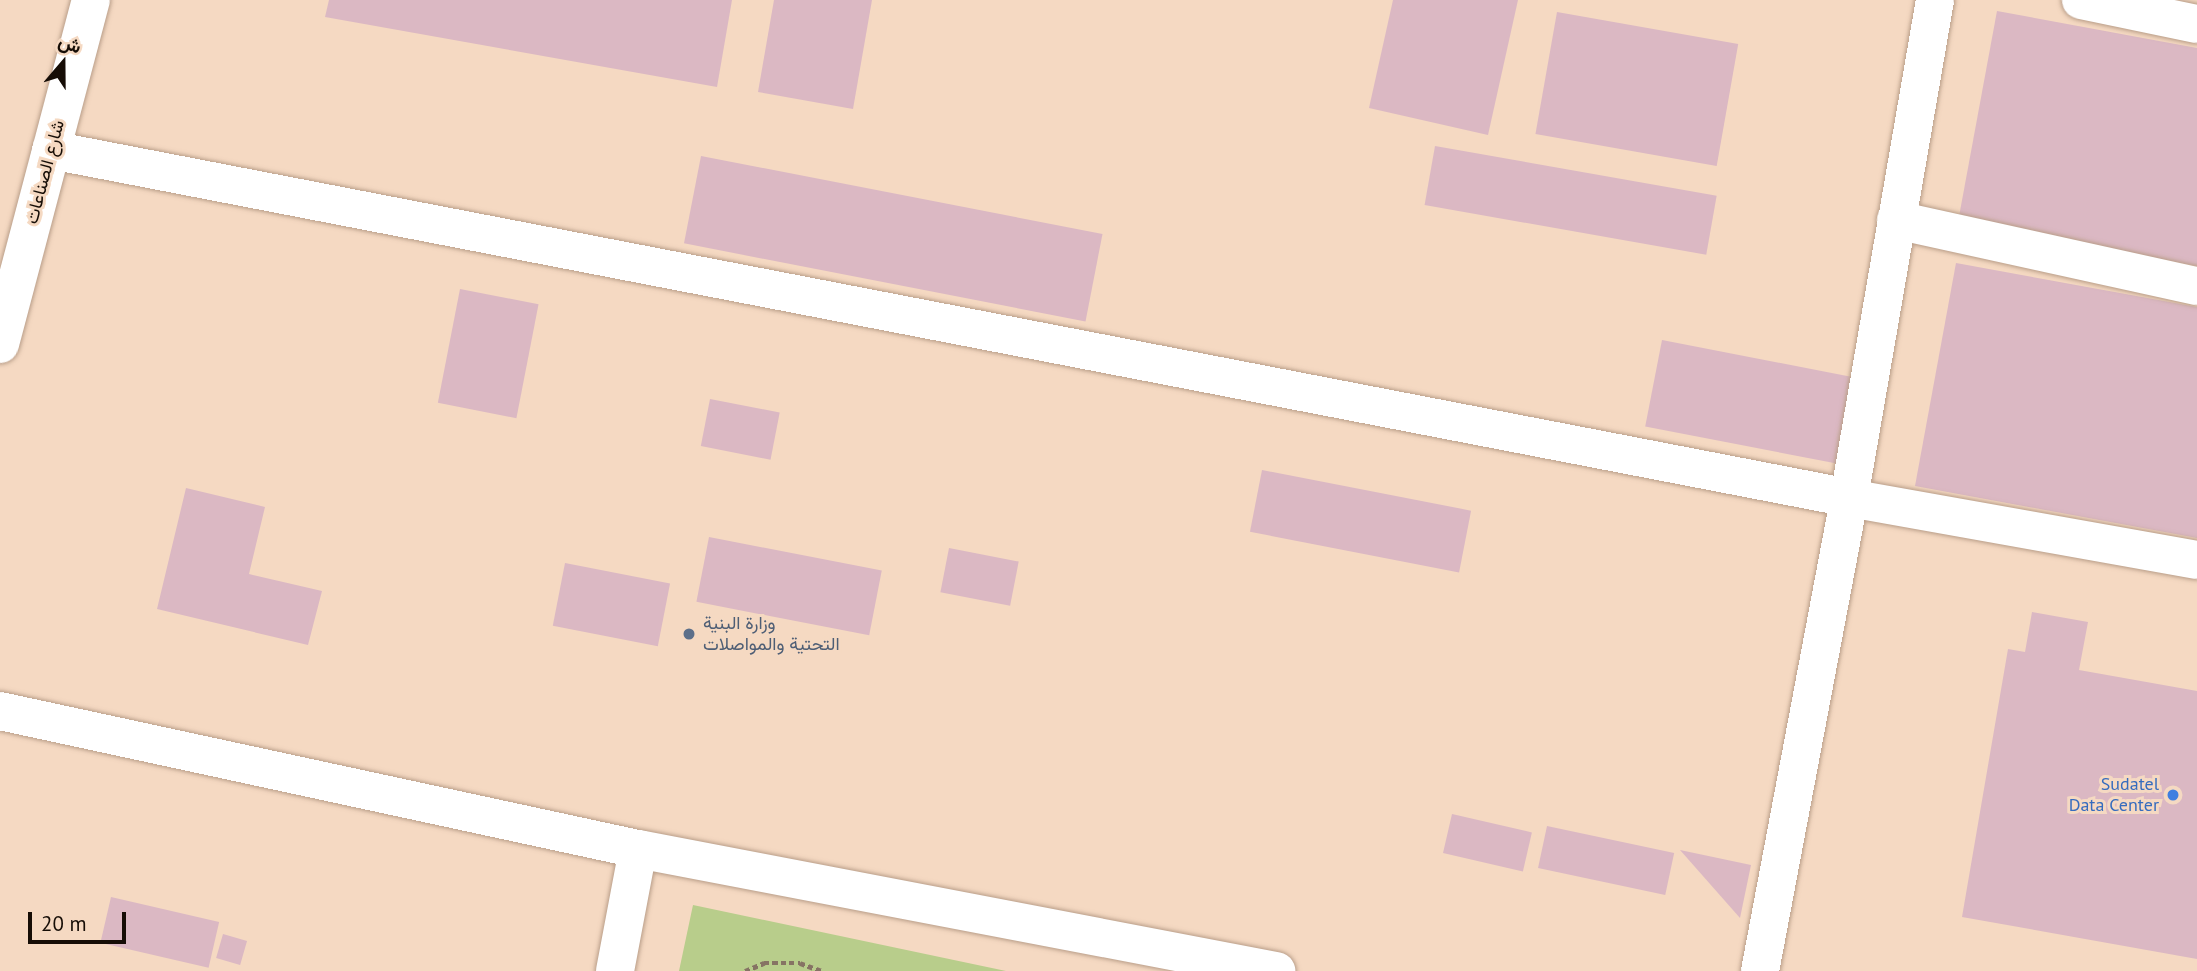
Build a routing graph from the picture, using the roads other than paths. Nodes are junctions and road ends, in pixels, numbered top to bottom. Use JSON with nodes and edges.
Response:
{"nodes":[{"id":1,"x":91,"y":0,"type":"edge"},
{"id":2,"x":1935,"y":0,"type":"edge"},
{"id":3,"x":2081,"y":0,"type":"edge"},
{"id":4,"x":2197,"y":24,"type":"edge"},
{"id":5,"x":51,"y":150,"type":"junction"},
{"id":6,"x":1896,"y":220,"type":"junction"},
{"id":7,"x":2197,"y":286,"type":"edge"},
{"id":8,"x":0,"y":344,"type":"edge"},
{"id":9,"x":1849,"y":498,"type":"junction"},
{"id":10,"x":2197,"y":560,"type":"edge"},
{"id":11,"x":0,"y":711,"type":"edge"},
{"id":12,"x":638,"y":849,"type":"junction"},
{"id":13,"x":615,"y":971,"type":"edge"},
{"id":14,"x":1276,"y":971,"type":"edge"},
{"id":15,"x":1760,"y":971,"type":"edge"}],
"edges":[{"from":1,"to":5,"type":"street","name":"شارع الصناعات"},
{"from":2,"to":6,"type":"street"},
{"from":3,"to":4,"type":"street"},
{"from":5,"to":8,"type":"street","name":"شارع الصناعات"},
{"from":5,"to":9,"type":"street"},
{"from":6,"to":7,"type":"street"},
{"from":6,"to":9,"type":"street"},
{"from":9,"to":10,"type":"street"},
{"from":9,"to":15,"type":"street"},
{"from":11,"to":12,"type":"street"},
{"from":12,"to":13,"type":"street"},
{"from":12,"to":14,"type":"street"}]}
